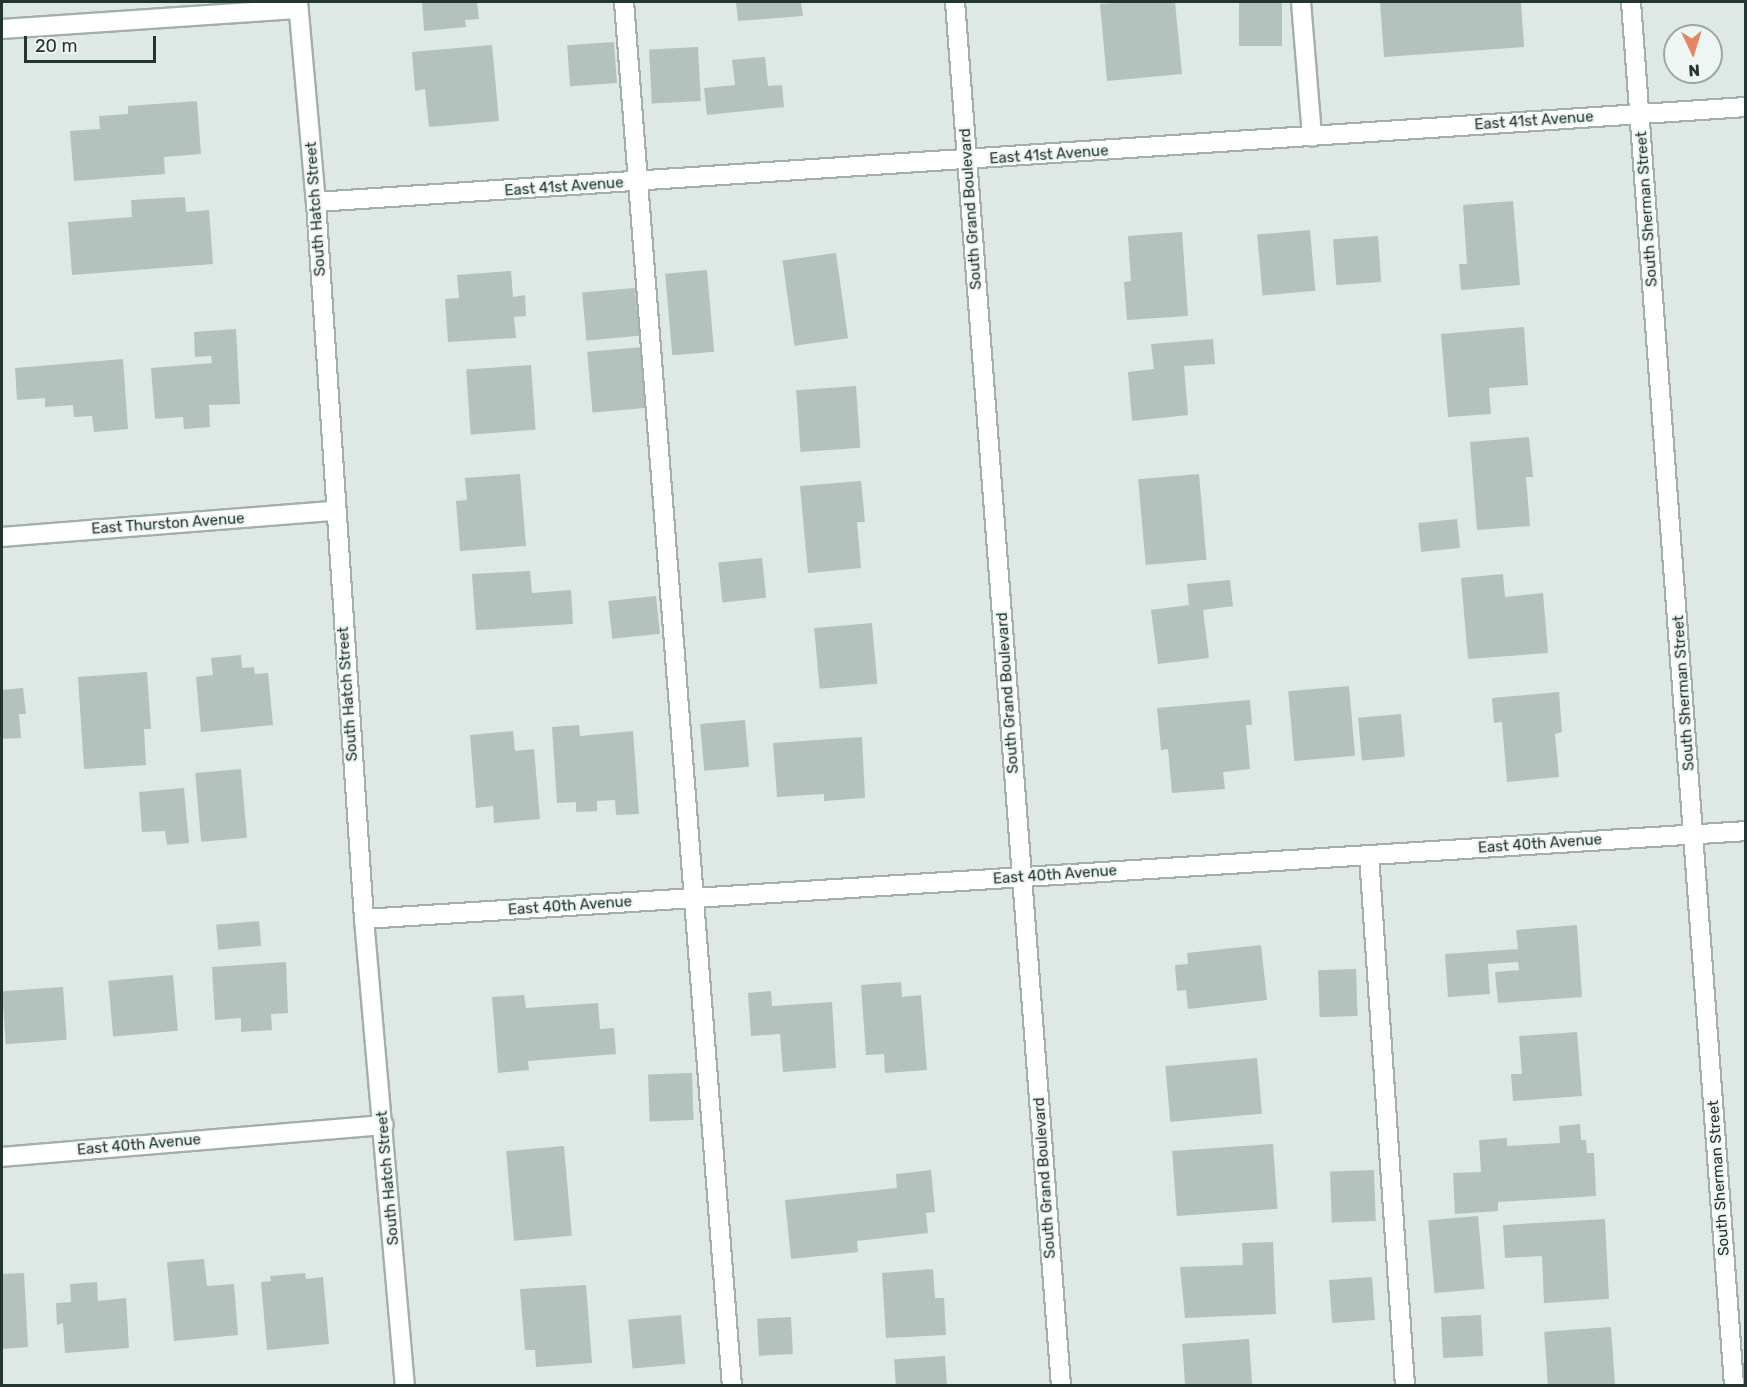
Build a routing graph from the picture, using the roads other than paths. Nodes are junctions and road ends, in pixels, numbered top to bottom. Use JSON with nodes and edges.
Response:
{"nodes":[{"id":1,"x":624,"y":2,"type":"edge"},
{"id":2,"x":955,"y":2,"type":"edge"},
{"id":3,"x":1301,"y":2,"type":"edge"},
{"id":4,"x":1631,"y":2,"type":"edge"},
{"id":5,"x":298,"y":5,"type":"edge"},
{"id":6,"x":2,"y":29,"type":"edge"},
{"id":7,"x":1746,"y":107,"type":"edge"},
{"id":8,"x":1640,"y":114,"type":"junction"},
{"id":9,"x":1312,"y":137,"type":"junction"},
{"id":10,"x":968,"y":161,"type":"junction"},
{"id":11,"x":639,"y":182,"type":"junction"},
{"id":12,"x":316,"y":202,"type":"junction"},
{"id":13,"x":335,"y":511,"type":"junction"},
{"id":14,"x":2,"y":537,"type":"edge"},
{"id":15,"x":1746,"y":831,"type":"edge"},
{"id":16,"x":1695,"y":834,"type":"junction"},
{"id":17,"x":1369,"y":855,"type":"junction"},
{"id":18,"x":1022,"y":877,"type":"junction"},
{"id":19,"x":695,"y":898,"type":"junction"},
{"id":20,"x":364,"y":920,"type":"junction"},
{"id":21,"x":384,"y":1125,"type":"junction"},
{"id":22,"x":2,"y":1157,"type":"edge"},
{"id":23,"x":405,"y":1386,"type":"edge"},
{"id":24,"x":732,"y":1386,"type":"edge"},
{"id":25,"x":1061,"y":1386,"type":"edge"},
{"id":26,"x":1405,"y":1386,"type":"edge"},
{"id":27,"x":1734,"y":1386,"type":"edge"}],
"edges":[{"from":1,"to":11,"type":"street"},
{"from":2,"to":10,"type":"street","name":"South Grand Boulevard"},
{"from":3,"to":9,"type":"street"},
{"from":4,"to":8,"type":"street","name":"South Sherman Street"},
{"from":5,"to":6,"type":"street"},
{"from":5,"to":12,"type":"street","name":"South Hatch Street"},
{"from":7,"to":8,"type":"street","name":"East 41st Avenue"},
{"from":8,"to":9,"type":"street","name":"East 41st Avenue"},
{"from":8,"to":16,"type":"street","name":"South Sherman Street"},
{"from":9,"to":10,"type":"street","name":"East 41st Avenue"},
{"from":10,"to":11,"type":"street","name":"East 41st Avenue"},
{"from":10,"to":18,"type":"street","name":"South Grand Boulevard"},
{"from":11,"to":12,"type":"street","name":"East 41st Avenue"},
{"from":11,"to":19,"type":"street"},
{"from":12,"to":13,"type":"street","name":"South Hatch Street"},
{"from":13,"to":14,"type":"street","name":"East Thurston Avenue"},
{"from":13,"to":20,"type":"street","name":"South Hatch Street"},
{"from":15,"to":16,"type":"street","name":"East 40th Avenue"},
{"from":16,"to":17,"type":"street","name":"East 40th Avenue"},
{"from":16,"to":27,"type":"street","name":"South Sherman Street"},
{"from":17,"to":18,"type":"street","name":"East 40th Avenue"},
{"from":17,"to":26,"type":"street"},
{"from":18,"to":19,"type":"street","name":"East 40th Avenue"},
{"from":18,"to":25,"type":"street","name":"South Grand Boulevard"},
{"from":19,"to":20,"type":"street","name":"East 40th Avenue"},
{"from":19,"to":24,"type":"street"},
{"from":20,"to":21,"type":"street","name":"South Hatch Street"},
{"from":21,"to":22,"type":"street","name":"East 40th Avenue"},
{"from":21,"to":23,"type":"street","name":"South Hatch Street"}]}
